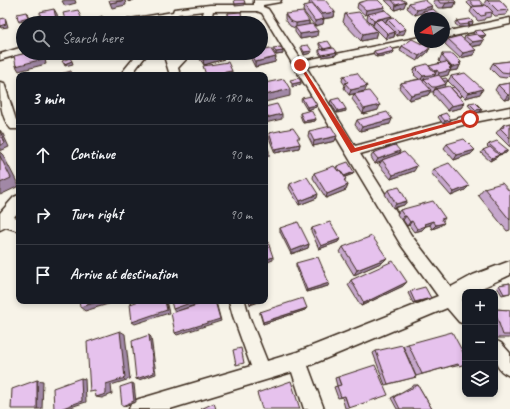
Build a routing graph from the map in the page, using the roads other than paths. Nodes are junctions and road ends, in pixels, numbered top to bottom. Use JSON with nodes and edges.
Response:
{"nodes":[{"id":1,"x":277,"y":0,"type":"edge"},
{"id":2,"x":187,"y":3,"type":"edge"},
{"id":3,"x":258,"y":4,"type":"edge"},
{"id":4,"x":210,"y":8,"type":"junction"},
{"id":5,"x":176,"y":13,"type":"junction"},
{"id":6,"x":160,"y":16,"type":"edge"},
{"id":7,"x":174,"y":16,"type":"edge"},
{"id":8,"x":207,"y":16,"type":"edge"},
{"id":9,"x":508,"y":24,"type":"edge"},
{"id":10,"x":450,"y":34,"type":"edge"},
{"id":11,"x":414,"y":41,"type":"edge"},
{"id":12,"x":16,"y":52,"type":"edge"},
{"id":13,"x":0,"y":57,"type":"edge"},
{"id":14,"x":137,"y":60,"type":"edge"},
{"id":15,"x":170,"y":60,"type":"edge"},
{"id":16,"x":182,"y":60,"type":"edge"},
{"id":17,"x":300,"y":65,"type":"junction"},
{"id":18,"x":174,"y":71,"type":"edge"},
{"id":19,"x":127,"y":72,"type":"edge"},
{"id":20,"x":0,"y":86,"type":"edge"},
{"id":21,"x":510,"y":111,"type":"edge"},
{"id":22,"x":16,"y":126,"type":"edge"},
{"id":23,"x":353,"y":151,"type":"junction"},
{"id":24,"x":16,"y":205,"type":"edge"},
{"id":25,"x":2,"y":222,"type":"edge"},
{"id":26,"x":16,"y":224,"type":"edge"},
{"id":27,"x":510,"y":268,"type":"edge"},
{"id":28,"x":450,"y":299,"type":"junction"},
{"id":29,"x":238,"y":304,"type":"edge"},
{"id":30,"x":462,"y":313,"type":"edge"},
{"id":31,"x":498,"y":353,"type":"edge"},
{"id":32,"x":297,"y":361,"type":"junction"},
{"id":33,"x":510,"y":367,"type":"edge"},
{"id":34,"x":262,"y":371,"type":"junction"},
{"id":35,"x":139,"y":409,"type":"edge"},
{"id":36,"x":314,"y":409,"type":"edge"}],
"edges":[{"from":1,"to":3,"type":"street"},
{"from":2,"to":4,"type":"street"},
{"from":2,"to":5,"type":"street"},
{"from":3,"to":4,"type":"street"},
{"from":3,"to":17,"type":"street"},
{"from":4,"to":8,"type":"street"},
{"from":5,"to":6,"type":"street"},
{"from":5,"to":7,"type":"street"},
{"from":9,"to":10,"type":"street"},
{"from":11,"to":17,"type":"street"},
{"from":12,"to":13,"type":"street"},
{"from":14,"to":19,"type":"street"},
{"from":15,"to":18,"type":"street"},
{"from":16,"to":18,"type":"street"},
{"from":17,"to":23,"type":"street"},
{"from":20,"to":22,"type":"street"},
{"from":21,"to":23,"type":"street"},
{"from":23,"to":28,"type":"street"},
{"from":24,"to":25,"type":"street"},
{"from":25,"to":26,"type":"street"},
{"from":27,"to":28,"type":"street"},
{"from":28,"to":30,"type":"street"},
{"from":28,"to":32,"type":"street"},
{"from":29,"to":34,"type":"street"},
{"from":31,"to":33,"type":"street"},
{"from":32,"to":34,"type":"street"},
{"from":32,"to":36,"type":"street"},
{"from":34,"to":35,"type":"street"}]}
